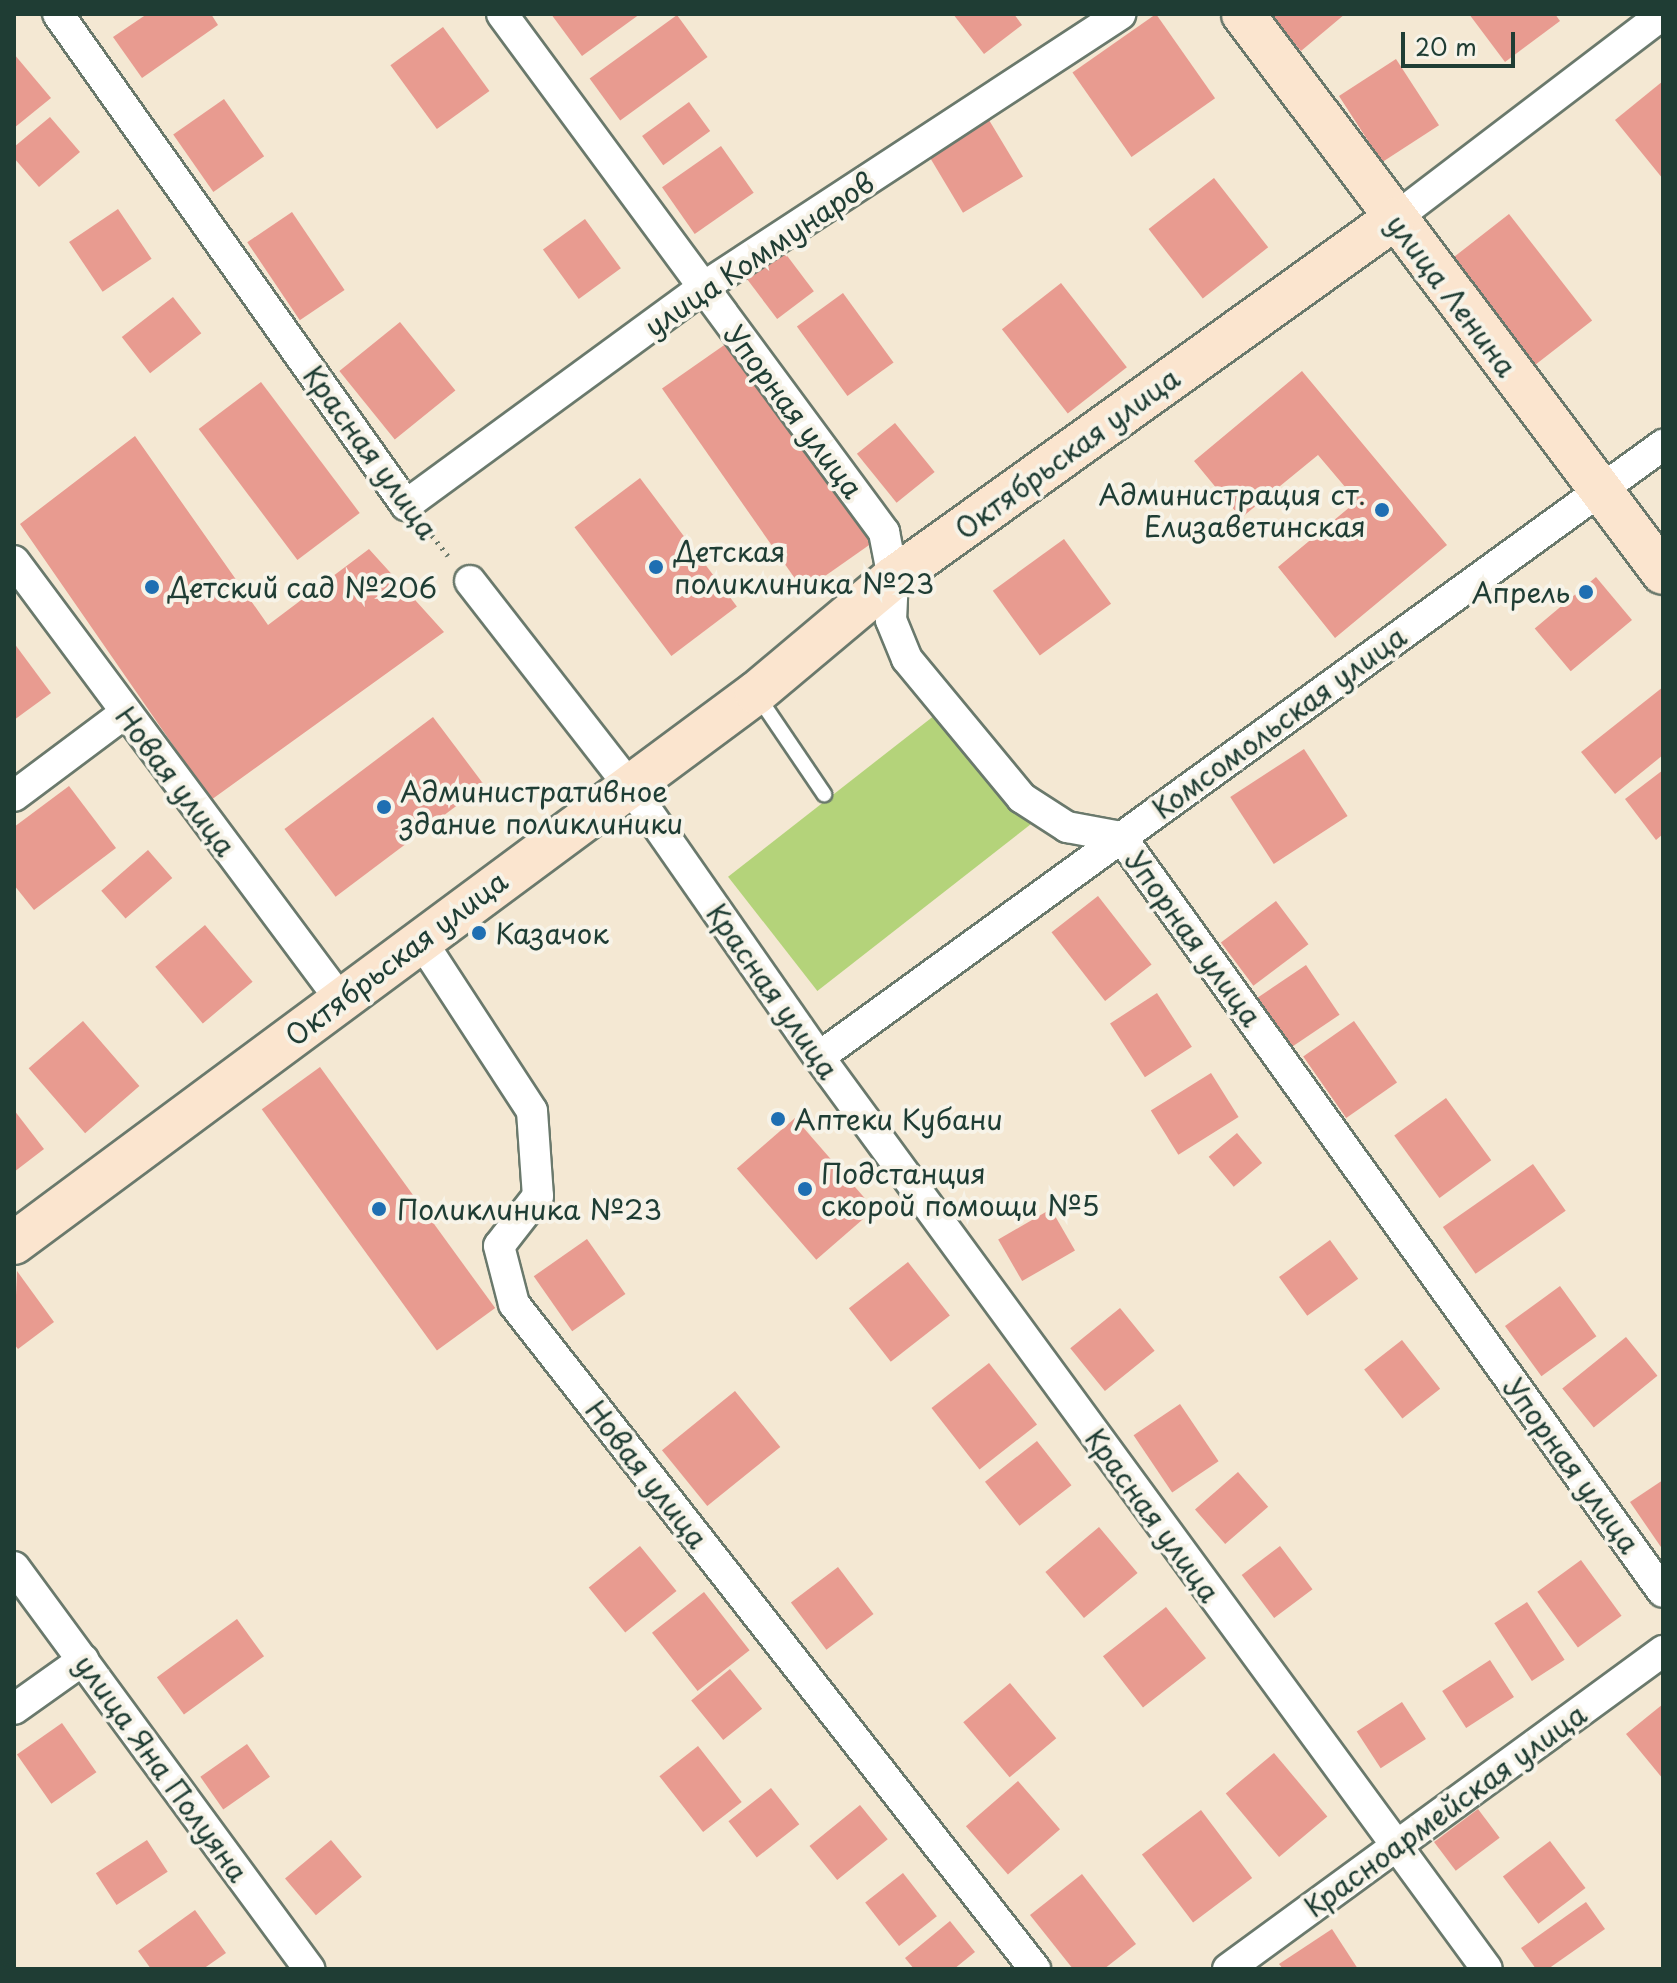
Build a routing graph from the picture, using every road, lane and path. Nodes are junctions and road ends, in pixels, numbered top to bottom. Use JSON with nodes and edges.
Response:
{"nodes":[{"id":1,"x":58,"y":14,"type":"edge"},
{"id":2,"x":502,"y":14,"type":"edge"},
{"id":3,"x":1120,"y":14,"type":"edge"},
{"id":4,"x":1243,"y":14,"type":"edge"},
{"id":5,"x":1663,"y":14,"type":"edge"},
{"id":6,"x":1394,"y":219,"type":"junction"},
{"id":7,"x":702,"y":288,"type":"junction"},
{"id":8,"x":1663,"y":445,"type":"edge"},
{"id":9,"x":1600,"y":490,"type":"junction"},
{"id":10,"x":406,"y":505,"type":"junction"},
{"id":11,"x":14,"y":561,"type":"edge"},
{"id":12,"x":1663,"y":573,"type":"edge"},
{"id":13,"x":893,"y":578,"type":"junction"},
{"id":14,"x":470,"y":581,"type":"joint"},
{"id":15,"x":756,"y":693,"type":"junction"},
{"id":16,"x":125,"y":713,"type":"junction"},
{"id":17,"x":629,"y":785,"type":"junction"},
{"id":18,"x":824,"y":794,"type":"dead end"},
{"id":19,"x":14,"y":796,"type":"edge"},
{"id":20,"x":1121,"y":837,"type":"junction"},
{"id":21,"x":420,"y":939,"type":"junction"},
{"id":22,"x":340,"y":999,"type":"junction"},
{"id":23,"x":819,"y":1057,"type":"junction"},
{"id":24,"x":14,"y":1243,"type":"edge"},
{"id":25,"x":14,"y":1567,"type":"edge"},
{"id":26,"x":1663,"y":1592,"type":"edge"},
{"id":27,"x":1663,"y":1651,"type":"edge"},
{"id":28,"x":83,"y":1660,"type":"junction"},
{"id":29,"x":14,"y":1709,"type":"edge"},
{"id":30,"x":1395,"y":1846,"type":"junction"},
{"id":31,"x":309,"y":1969,"type":"edge"},
{"id":32,"x":1035,"y":1969,"type":"edge"},
{"id":33,"x":1228,"y":1969,"type":"edge"},
{"id":34,"x":1487,"y":1969,"type":"edge"}],
"edges":[{"from":1,"to":10,"type":"street","name":"Красная улица"},
{"from":2,"to":7,"type":"street","name":"Упорная улица"},
{"from":3,"to":7,"type":"street","name":"улица Коммунаров"},
{"from":4,"to":6,"type":"street","name":"улица Ленина"},
{"from":5,"to":6,"type":"street","name":"Октябрьская улица"},
{"from":6,"to":9,"type":"street","name":"улица Ленина"},
{"from":6,"to":13,"type":"street","name":"Октябрьская улица"},
{"from":7,"to":10,"type":"street","name":"улица Коммунаров"},
{"from":7,"to":13,"type":"street","name":"Упорная улица"},
{"from":8,"to":9,"type":"street","name":"Комсомольская улица"},
{"from":9,"to":12,"type":"street","name":"улица Ленина"},
{"from":9,"to":20,"type":"street","name":"Комсомольская улица"},
{"from":10,"to":14,"type":"path","name":"Красная улица"},
{"from":11,"to":16,"type":"street","name":"Новая улица"},
{"from":13,"to":15,"type":"street","name":"Октябрьская улица"},
{"from":13,"to":20,"type":"street","name":"Упорная улица"},
{"from":14,"to":17,"type":"street","name":"Красная улица"},
{"from":15,"to":17,"type":"street","name":"Октябрьская улица"},
{"from":15,"to":18,"type":"lane"},
{"from":16,"to":19,"type":"street"},
{"from":16,"to":22,"type":"street","name":"Новая улица"},
{"from":17,"to":21,"type":"street","name":"Октябрьская улица"},
{"from":17,"to":23,"type":"street","name":"Красная улица"},
{"from":20,"to":23,"type":"street","name":"Комсомольская улица"},
{"from":20,"to":26,"type":"street","name":"Упорная улица"},
{"from":21,"to":22,"type":"street","name":"Октябрьская улица"},
{"from":21,"to":32,"type":"street","name":"Новая улица"},
{"from":22,"to":24,"type":"street","name":"Октябрьская улица"},
{"from":23,"to":30,"type":"street","name":"Красная улица"},
{"from":25,"to":28,"type":"street","name":"улица Яна Полуяна"},
{"from":27,"to":30,"type":"street","name":"Красноармейская улица"},
{"from":28,"to":29,"type":"street"},
{"from":28,"to":31,"type":"street","name":"улица Яна Полуяна"},
{"from":30,"to":33,"type":"street","name":"Красноармейская улица"},
{"from":30,"to":34,"type":"street","name":"Красная улица"}]}
